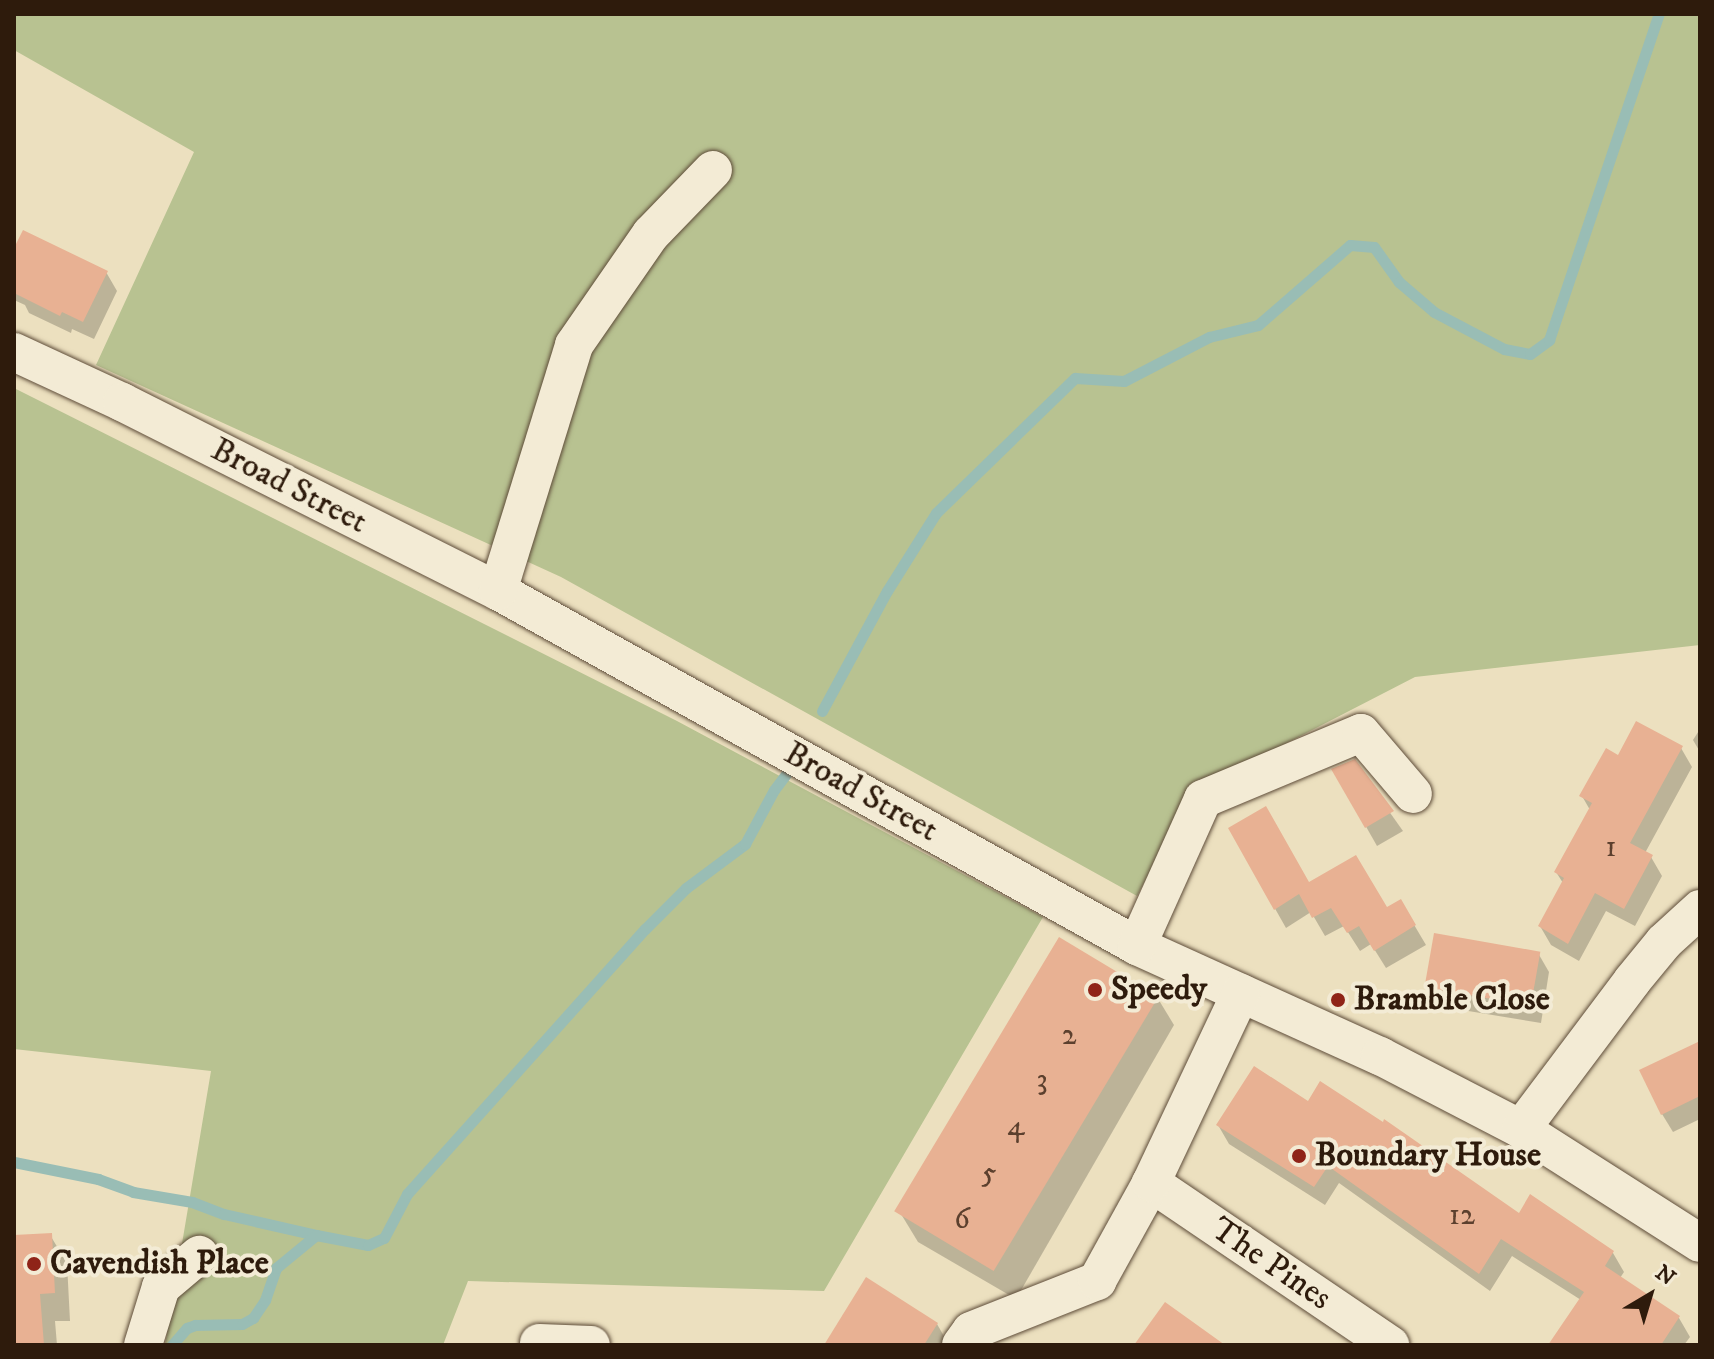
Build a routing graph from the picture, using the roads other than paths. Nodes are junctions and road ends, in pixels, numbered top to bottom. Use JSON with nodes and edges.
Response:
{"nodes":[{"id":1,"x":713,"y":170,"type":"dead end"},
{"id":2,"x":14,"y":352,"type":"edge"},
{"id":3,"x":498,"y":591,"type":"junction"},
{"id":4,"x":1413,"y":794,"type":"dead end"},
{"id":5,"x":1700,"y":909,"type":"edge"},
{"id":6,"x":1137,"y":946,"type":"junction"},
{"id":7,"x":1241,"y":993,"type":"junction"},
{"id":8,"x":1521,"y":1129,"type":"junction"},
{"id":9,"x":1151,"y":1183,"type":"junction"},
{"id":10,"x":1700,"y":1243,"type":"edge"},
{"id":11,"x":199,"y":1255,"type":"dead end"},
{"id":12,"x":539,"y":1343,"type":"dead end"},
{"id":13,"x":143,"y":1345,"type":"edge"},
{"id":14,"x":591,"y":1345,"type":"edge"},
{"id":15,"x":961,"y":1345,"type":"edge"},
{"id":16,"x":1390,"y":1345,"type":"edge"}],
"edges":[{"from":1,"to":3,"type":"street"},
{"from":2,"to":3,"type":"street","name":"Broad Street"},
{"from":3,"to":6,"type":"street","name":"Broad Street"},
{"from":4,"to":6,"type":"street"},
{"from":5,"to":8,"type":"street"},
{"from":6,"to":7,"type":"street","name":"Broad Street"},
{"from":7,"to":8,"type":"street","name":"Broad Street"},
{"from":7,"to":9,"type":"street"},
{"from":8,"to":10,"type":"street","name":"Broad Street"},
{"from":9,"to":15,"type":"street"},
{"from":9,"to":16,"type":"street","name":"The Pines"},
{"from":11,"to":13,"type":"street"},
{"from":12,"to":14,"type":"street"}]}
